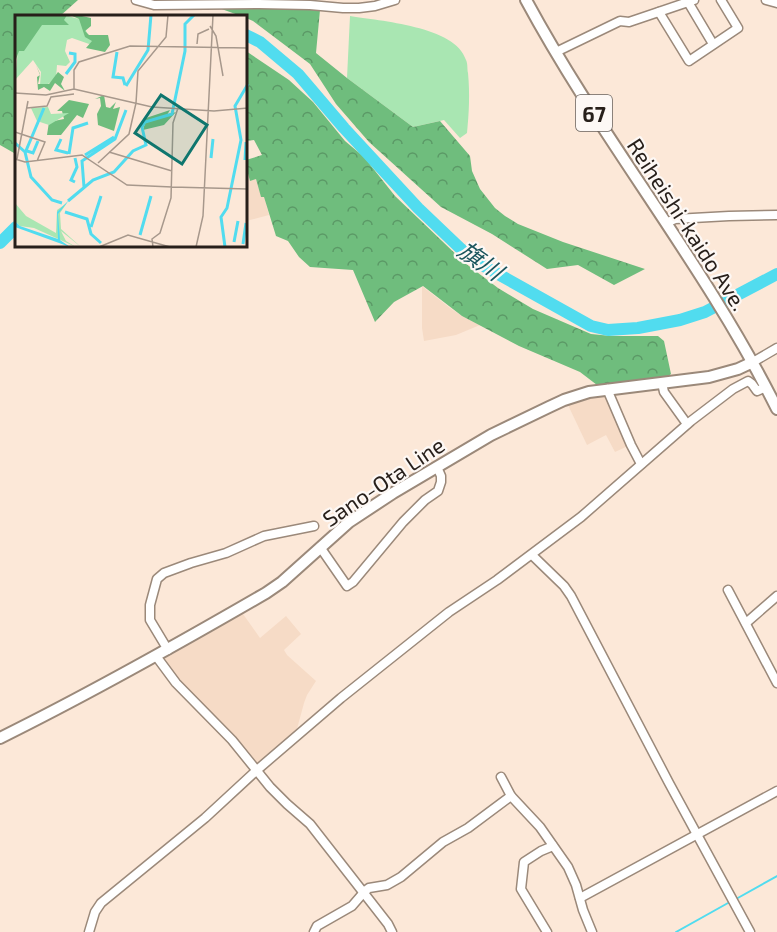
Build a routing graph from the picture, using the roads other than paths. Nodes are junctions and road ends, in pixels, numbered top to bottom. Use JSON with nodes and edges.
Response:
{"nodes":[{"id":1,"x":136,"y":0,"type":"edge"},
{"id":2,"x":395,"y":0,"type":"edge"},
{"id":3,"x":526,"y":0,"type":"edge"},
{"id":4,"x":721,"y":0,"type":"edge"},
{"id":5,"x":766,"y":0,"type":"edge"},
{"id":6,"x":691,"y":1,"type":"edge"},
{"id":7,"x":777,"y":3,"type":"edge"},
{"id":8,"x":658,"y":12,"type":"junction"},
{"id":9,"x":713,"y":44,"type":"junction"},
{"id":10,"x":556,"y":52,"type":"junction"},
{"id":11,"x":777,"y":215,"type":"edge"},
{"id":12,"x":666,"y":224,"type":"junction"},
{"id":13,"x":777,"y":348,"type":"edge"},
{"id":14,"x":750,"y":358,"type":"junction"},
{"id":15,"x":662,"y":384,"type":"junction"},
{"id":16,"x":766,"y":387,"type":"junction"},
{"id":17,"x":608,"y":389,"type":"junction"},
{"id":18,"x":777,"y":409,"type":"edge"},
{"id":19,"x":687,"y":424,"type":"junction"},
{"id":20,"x":641,"y":464,"type":"junction"},
{"id":21,"x":438,"y":467,"type":"junction"},
{"id":22,"x":314,"y":526,"type":"dead end"},
{"id":23,"x":320,"y":547,"type":"junction"},
{"id":24,"x":532,"y":555,"type":"junction"},
{"id":25,"x":728,"y":590,"type":"dead end"},
{"id":26,"x":777,"y":596,"type":"edge"},
{"id":27,"x":746,"y":623,"type":"junction"},
{"id":28,"x":168,"y":650,"type":"junction"},
{"id":29,"x":156,"y":656,"type":"junction"},
{"id":30,"x":776,"y":677,"type":"edge"},
{"id":31,"x":0,"y":738,"type":"edge"},
{"id":32,"x":257,"y":770,"type":"junction"},
{"id":33,"x":501,"y":777,"type":"dead end"},
{"id":34,"x":777,"y":792,"type":"edge"},
{"id":35,"x":511,"y":796,"type":"junction"},
{"id":36,"x":697,"y":835,"type":"junction"},
{"id":37,"x":553,"y":846,"type":"junction"},
{"id":38,"x":363,"y":893,"type":"junction"},
{"id":39,"x":580,"y":898,"type":"junction"},
{"id":40,"x":89,"y":932,"type":"edge"},
{"id":41,"x":314,"y":932,"type":"edge"},
{"id":42,"x":392,"y":932,"type":"edge"},
{"id":43,"x":547,"y":932,"type":"edge"},
{"id":44,"x":592,"y":932,"type":"edge"},
{"id":45,"x":750,"y":932,"type":"edge"}],
"edges":[{"from":1,"to":2,"type":"street"},
{"from":3,"to":10,"type":"main road","name":"Reiheishi-kaido Ave.","number":"67"},
{"from":4,"to":9,"type":"street"},
{"from":5,"to":7,"type":"street"},
{"from":6,"to":8,"type":"street"},
{"from":6,"to":9,"type":"street"},
{"from":8,"to":9,"type":"street"},
{"from":8,"to":10,"type":"street"},
{"from":10,"to":12,"type":"main road","name":"Reiheishi-kaido Ave.","number":"67"},
{"from":11,"to":12,"type":"street"},
{"from":12,"to":14,"type":"main road","name":"Reiheishi-kaido Ave.","number":"67"},
{"from":13,"to":14,"type":"street"},
{"from":14,"to":15,"type":"main road","name":"Sano-Ota Line"},
{"from":14,"to":16,"type":"main road","name":"Reiheishi-kaido Ave.","number":"67"},
{"from":15,"to":17,"type":"main road","name":"Sano-Ota Line"},
{"from":15,"to":19,"type":"street"},
{"from":16,"to":18,"type":"main road","name":"Reiheishi-kaido Ave.","number":"67"},
{"from":16,"to":19,"type":"street"},
{"from":17,"to":20,"type":"street"},
{"from":17,"to":21,"type":"main road","name":"Sano-Ota Line"},
{"from":19,"to":20,"type":"street"},
{"from":20,"to":24,"type":"street"},
{"from":21,"to":23,"type":"main road","name":"Sano-Ota Line"},
{"from":21,"to":23,"type":"street"},
{"from":22,"to":28,"type":"street"},
{"from":23,"to":28,"type":"main road","name":"Sano-Ota Line"},
{"from":24,"to":32,"type":"street"},
{"from":24,"to":36,"type":"street"},
{"from":25,"to":27,"type":"street"},
{"from":26,"to":27,"type":"street"},
{"from":27,"to":30,"type":"street"},
{"from":28,"to":29,"type":"main road","name":"Sano-Ota Line"},
{"from":29,"to":31,"type":"main road","name":"Sano-Ota Line"},
{"from":29,"to":32,"type":"street"},
{"from":32,"to":38,"type":"street"},
{"from":32,"to":40,"type":"street"},
{"from":33,"to":35,"type":"street"},
{"from":34,"to":36,"type":"street"},
{"from":35,"to":37,"type":"street"},
{"from":35,"to":38,"type":"street"},
{"from":36,"to":39,"type":"street"},
{"from":36,"to":45,"type":"street"},
{"from":37,"to":39,"type":"street"},
{"from":37,"to":43,"type":"street"},
{"from":38,"to":41,"type":"street"},
{"from":38,"to":42,"type":"street"},
{"from":39,"to":44,"type":"street"}]}
